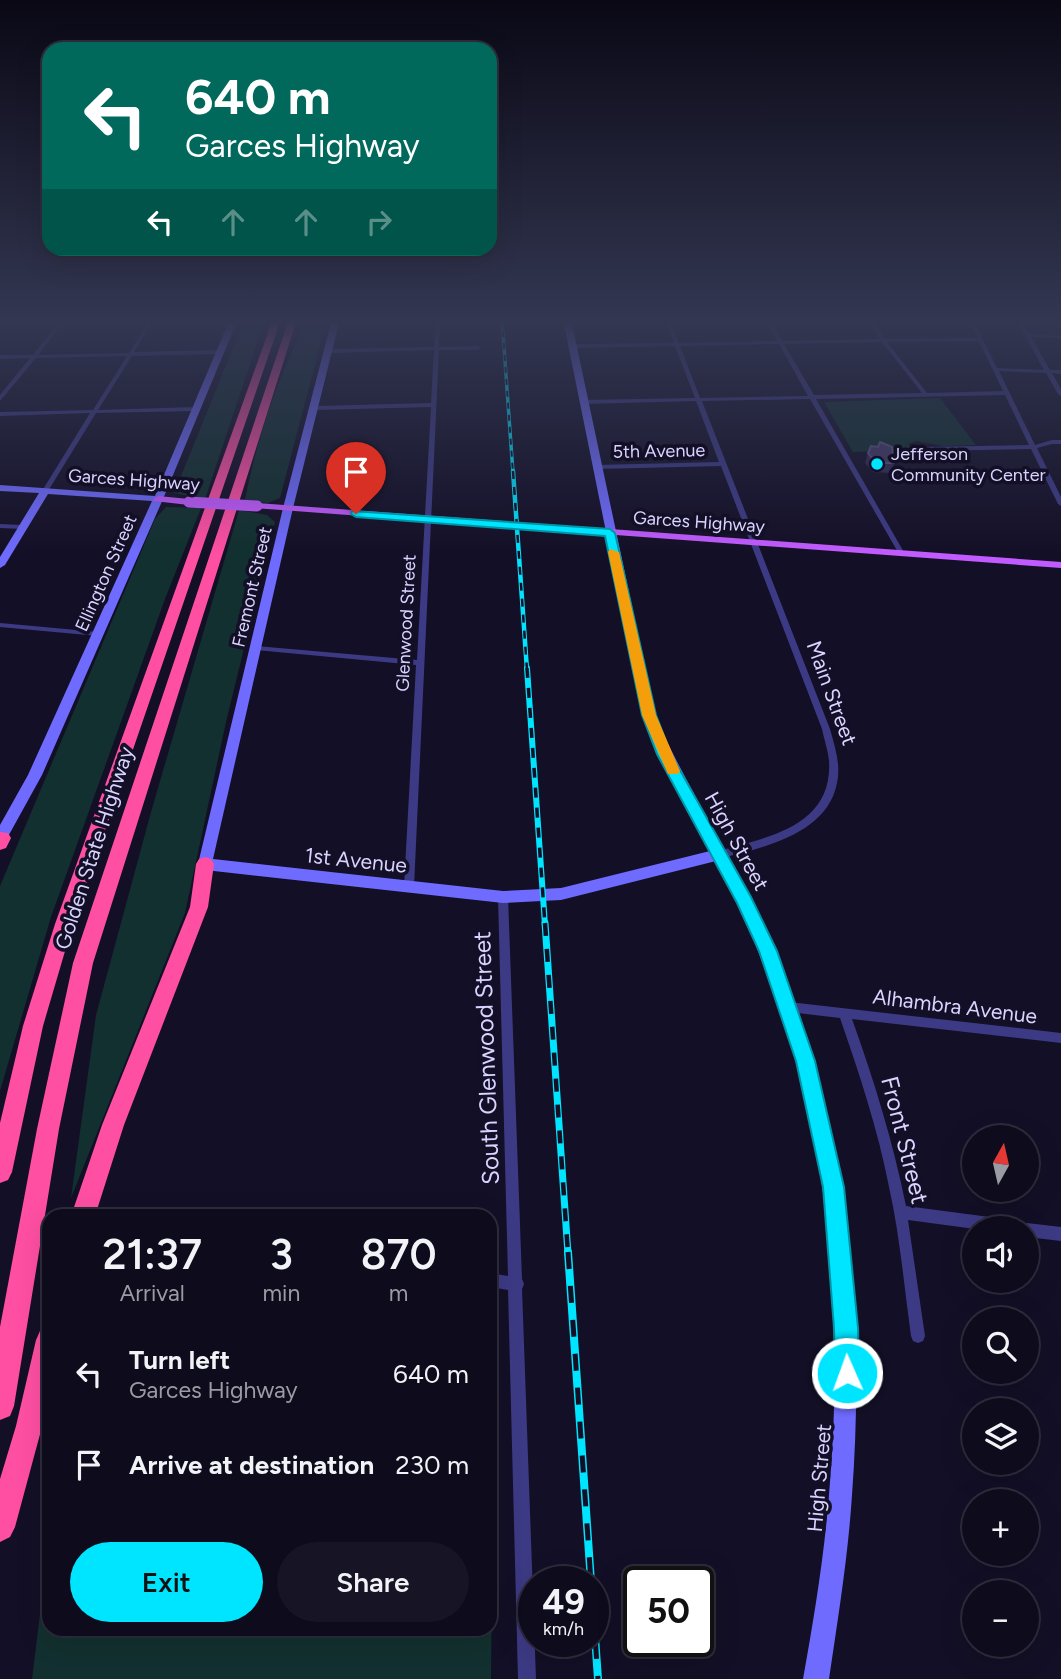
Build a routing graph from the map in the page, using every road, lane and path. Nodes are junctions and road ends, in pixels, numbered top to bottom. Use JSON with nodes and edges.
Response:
{"nodes":[{"id":1,"x":102,"y":397,"type":"edge"},
{"id":2,"x":201,"y":397,"type":"edge"},
{"id":3,"x":248,"y":397,"type":"edge"},
{"id":4,"x":267,"y":397,"type":"edge"},
{"id":5,"x":319,"y":397,"type":"edge"},
{"id":6,"x":433,"y":397,"type":"edge"},
{"id":7,"x":581,"y":397,"type":"edge"},
{"id":8,"x":792,"y":397,"type":"edge"},
{"id":9,"x":812,"y":397,"type":"edge"},
{"id":10,"x":1009,"y":397,"type":"edge"},
{"id":11,"x":697,"y":399,"type":"junction"},
{"id":12,"x":582,"y":402,"type":"junction"},
{"id":13,"x":433,"y":405,"type":"junction"},
{"id":14,"x":316,"y":408,"type":"junction"},
{"id":15,"x":196,"y":410,"type":"junction"},
{"id":16,"x":92,"y":412,"type":"junction"},
{"id":17,"x":0,"y":414,"type":"edge"},
{"id":18,"x":1061,"y":442,"type":"edge"},
{"id":19,"x":1033,"y":447,"type":"junction"},
{"id":20,"x":925,"y":449,"type":"dead end"},
{"id":21,"x":723,"y":464,"type":"junction"},
{"id":22,"x":596,"y":467,"type":"junction"},
{"id":23,"x":0,"y":488,"type":"edge"},
{"id":24,"x":45,"y":491,"type":"junction"},
{"id":25,"x":158,"y":499,"type":"junction"},
{"id":26,"x":1061,"y":504,"type":"edge"},
{"id":27,"x":288,"y":508,"type":"junction"},
{"id":28,"x":427,"y":520,"type":"junction"},
{"id":29,"x":0,"y":526,"type":"edge"},
{"id":30,"x":23,"y":527,"type":"junction"},
{"id":31,"x":610,"y":533,"type":"junction"},
{"id":32,"x":753,"y":543,"type":"junction"},
{"id":33,"x":902,"y":554,"type":"junction"},
{"id":34,"x":0,"y":565,"type":"edge"},
{"id":35,"x":1061,"y":565,"type":"edge"},
{"id":36,"x":0,"y":625,"type":"edge"},
{"id":37,"x":98,"y":634,"type":"junction"},
{"id":38,"x":256,"y":648,"type":"junction"},
{"id":39,"x":420,"y":663,"type":"junction"},
{"id":40,"x":1,"y":840,"type":"edge"},
{"id":41,"x":718,"y":855,"type":"junction"},
{"id":42,"x":205,"y":864,"type":"junction"},
{"id":43,"x":409,"y":887,"type":"junction"},
{"id":44,"x":503,"y":897,"type":"junction"},
{"id":45,"x":789,"y":1007,"type":"junction"},
{"id":46,"x":844,"y":1013,"type":"junction"},
{"id":47,"x":1061,"y":1038,"type":"edge"},
{"id":48,"x":0,"y":1172,"type":"edge"},
{"id":49,"x":85,"y":1209,"type":"edge"},
{"id":50,"x":901,"y":1212,"type":"junction"},
{"id":51,"x":962,"y":1220,"type":"edge"},
{"id":52,"x":1039,"y":1231,"type":"edge"},
{"id":53,"x":1061,"y":1234,"type":"edge"},
{"id":54,"x":497,"y":1281,"type":"edge"},
{"id":55,"x":517,"y":1284,"type":"junction"},
{"id":56,"x":918,"y":1336,"type":"dead end"},
{"id":57,"x":42,"y":1372,"type":"edge"},
{"id":58,"x":0,"y":1406,"type":"edge"},
{"id":59,"x":0,"y":1527,"type":"edge"},
{"id":60,"x":527,"y":1679,"type":"edge"},
{"id":61,"x":816,"y":1679,"type":"edge"}],
"edges":[{"from":1,"to":16,"type":"street"},
{"from":2,"to":15,"type":"street","name":"Ellington Street"},
{"from":3,"to":48,"type":"highway","name":"Golden State Highway"},
{"from":4,"to":58,"type":"highway","name":"Golden State Highway"},
{"from":5,"to":14,"type":"street","name":"Fremont Street"},
{"from":6,"to":13,"type":"street","name":"Glenwood Street"},
{"from":7,"to":12,"type":"street","name":"High Street"},
{"from":8,"to":11,"type":"street"},
{"from":9,"to":33,"type":"street"},
{"from":10,"to":19,"type":"street"},
{"from":11,"to":12,"type":"street"},
{"from":11,"to":21,"type":"street","name":"Main Street"},
{"from":12,"to":22,"type":"street","name":"High Street"},
{"from":13,"to":14,"type":"street"},
{"from":13,"to":28,"type":"street","name":"Glenwood Street"},
{"from":14,"to":27,"type":"street","name":"Fremont Street"},
{"from":15,"to":16,"type":"street"},
{"from":15,"to":25,"type":"street","name":"Ellington Street"},
{"from":16,"to":17,"type":"street"},
{"from":16,"to":24,"type":"street"},
{"from":18,"to":19,"type":"street"},
{"from":19,"to":20,"type":"street"},
{"from":19,"to":26,"type":"street"},
{"from":21,"to":22,"type":"street","name":"5th Avenue"},
{"from":21,"to":32,"type":"street","name":"Main Street"},
{"from":22,"to":31,"type":"street","name":"High Street"},
{"from":23,"to":24,"type":"street","name":"Garces Highway"},
{"from":24,"to":25,"type":"street","name":"Garces Highway"},
{"from":24,"to":30,"type":"street"},
{"from":25,"to":27,"type":"main road","name":"Garces Highway","bridge":true},
{"from":25,"to":37,"type":"street","name":"Ellington Street"},
{"from":27,"to":28,"type":"main road","name":"Garces Highway"},
{"from":27,"to":38,"type":"street","name":"Fremont Street"},
{"from":28,"to":31,"type":"main road","name":"Garces Highway"},
{"from":28,"to":39,"type":"street","name":"Glenwood Street"},
{"from":29,"to":30,"type":"street"},
{"from":30,"to":34,"type":"street"},
{"from":31,"to":32,"type":"main road","name":"Garces Highway"},
{"from":31,"to":41,"type":"street","name":"High Street"},
{"from":32,"to":33,"type":"main road","name":"Garces Highway"},
{"from":32,"to":41,"type":"street","name":"Main Street"},
{"from":33,"to":35,"type":"main road","name":"Garces Highway"},
{"from":36,"to":37,"type":"street"},
{"from":37,"to":40,"type":"street","name":"Ellington Street"},
{"from":38,"to":39,"type":"street"},
{"from":38,"to":42,"type":"street","name":"Fremont Street"},
{"from":39,"to":43,"type":"street","name":"Glenwood Street"},
{"from":41,"to":44,"type":"street","name":"Main Street"},
{"from":41,"to":45,"type":"street","name":"High Street"},
{"from":42,"to":43,"type":"street","name":"1st Avenue"},
{"from":42,"to":49,"type":"highway"},
{"from":43,"to":44,"type":"street","name":"1st Avenue"},
{"from":44,"to":55,"type":"street","name":"South Glenwood Street"},
{"from":45,"to":46,"type":"street"},
{"from":45,"to":61,"type":"street","name":"High Street"},
{"from":46,"to":47,"type":"street","name":"Alhambra Avenue"},
{"from":46,"to":50,"type":"street","name":"Front Street"},
{"from":50,"to":51,"type":"street"},
{"from":50,"to":56,"type":"street","name":"Front Street"},
{"from":52,"to":53,"type":"street"},
{"from":54,"to":55,"type":"street"},
{"from":55,"to":60,"type":"street","name":"South Glenwood Street"},
{"from":57,"to":59,"type":"highway"}]}
